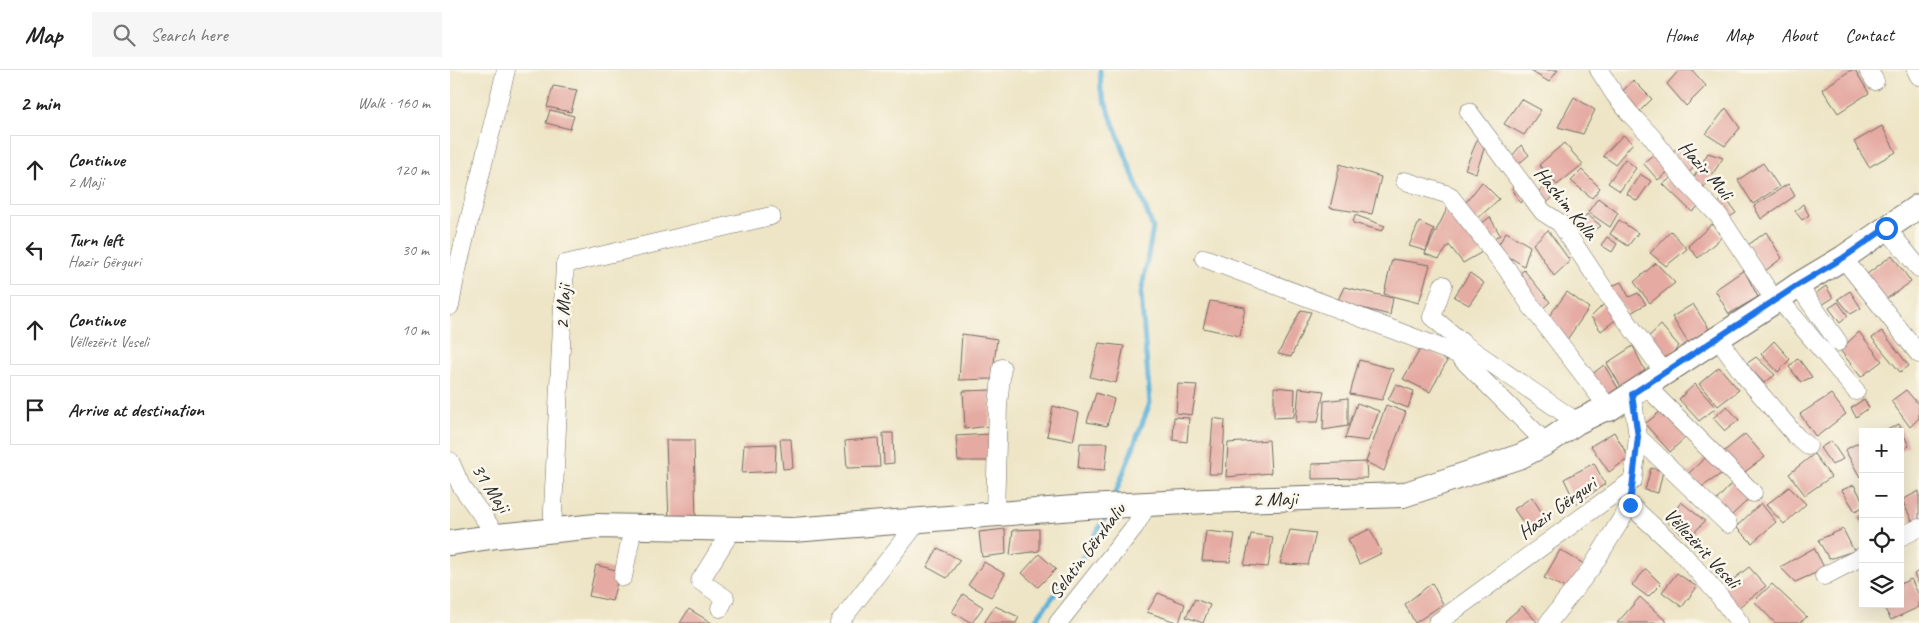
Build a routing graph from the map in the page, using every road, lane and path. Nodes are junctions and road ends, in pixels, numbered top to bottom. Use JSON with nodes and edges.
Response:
{"nodes":[{"id":1,"x":506,"y":70,"type":"edge"},
{"id":2,"x":1600,"y":70,"type":"edge"},
{"id":3,"x":1916,"y":70,"type":"edge"},
{"id":4,"x":1919,"y":76,"type":"edge"},
{"id":5,"x":1469,"y":112,"type":"dead end"},
{"id":6,"x":1405,"y":181,"type":"dead end"},
{"id":7,"x":1919,"y":206,"type":"edge"},
{"id":8,"x":771,"y":216,"type":"dead end"},
{"id":9,"x":1886,"y":228,"type":"junction"},
{"id":10,"x":1204,"y":258,"type":"dead end"},
{"id":11,"x":1843,"y":258,"type":"junction"},
{"id":12,"x":1919,"y":268,"type":"edge"},
{"id":13,"x":1443,"y":285,"type":"dead end"},
{"id":14,"x":1798,"y":285,"type":"junction"},
{"id":15,"x":1777,"y":300,"type":"junction"},
{"id":16,"x":450,"y":306,"type":"edge"},
{"id":17,"x":1718,"y":338,"type":"junction"},
{"id":18,"x":1838,"y":342,"type":"dead end"},
{"id":19,"x":1919,"y":354,"type":"edge"},
{"id":20,"x":1002,"y":368,"type":"dead end"},
{"id":21,"x":1647,"y":384,"type":"junction"},
{"id":22,"x":1856,"y":391,"type":"dead end"},
{"id":23,"x":1608,"y":407,"type":"junction"},
{"id":24,"x":1577,"y":422,"type":"junction"},
{"id":25,"x":1638,"y":437,"type":"junction"},
{"id":26,"x":1546,"y":442,"type":"junction"},
{"id":27,"x":1808,"y":446,"type":"dead end"},
{"id":28,"x":450,"y":461,"type":"edge"},
{"id":29,"x":1633,"y":480,"type":"junction"},
{"id":30,"x":1753,"y":494,"type":"dead end"},
{"id":31,"x":1138,"y":505,"type":"junction"},
{"id":32,"x":1630,"y":505,"type":"junction"},
{"id":33,"x":995,"y":513,"type":"junction"},
{"id":34,"x":920,"y":519,"type":"junction"},
{"id":35,"x":1728,"y":524,"type":"dead end"},
{"id":36,"x":633,"y":526,"type":"junction"},
{"id":37,"x":733,"y":528,"type":"junction"},
{"id":38,"x":1919,"y":528,"type":"edge"},
{"id":39,"x":552,"y":530,"type":"junction"},
{"id":40,"x":1904,"y":535,"type":"edge"},
{"id":41,"x":497,"y":536,"type":"junction"},
{"id":42,"x":450,"y":544,"type":"edge"},
{"id":43,"x":1859,"y":558,"type":"edge"},
{"id":44,"x":1824,"y":576,"type":"dead end"},
{"id":45,"x":623,"y":577,"type":"dead end"},
{"id":46,"x":720,"y":608,"type":"dead end"},
{"id":47,"x":840,"y":623,"type":"edge"},
{"id":48,"x":1058,"y":623,"type":"edge"},
{"id":49,"x":1437,"y":623,"type":"edge"},
{"id":50,"x":1548,"y":623,"type":"edge"},
{"id":51,"x":1740,"y":623,"type":"edge"}],
"edges":[{"from":1,"to":16,"type":"street"},
{"from":2,"to":15,"type":"street","name":"Hazir Muli"},
{"from":3,"to":4,"type":"street"},
{"from":5,"to":21,"type":"street","name":"Hashim Kolla"},
{"from":6,"to":23,"type":"street"},
{"from":7,"to":9,"type":"street","name":"2 Maji"},
{"from":8,"to":39,"type":"street","name":"2 Maji"},
{"from":9,"to":11,"type":"street","name":"2 Maji"},
{"from":9,"to":12,"type":"street"},
{"from":10,"to":26,"type":"street"},
{"from":11,"to":14,"type":"street","name":"2 Maji"},
{"from":11,"to":19,"type":"street"},
{"from":13,"to":24,"type":"street"},
{"from":14,"to":15,"type":"street","name":"2 Maji"},
{"from":14,"to":18,"type":"street"},
{"from":15,"to":17,"type":"street","name":"2 Maji"},
{"from":15,"to":22,"type":"street","name":"Hazir Muli"},
{"from":17,"to":21,"type":"street","name":"2 Maji"},
{"from":17,"to":27,"type":"street"},
{"from":20,"to":33,"type":"street"},
{"from":21,"to":23,"type":"street","name":"2 Maji"},
{"from":21,"to":25,"type":"street"},
{"from":21,"to":30,"type":"street","name":"Hashim Kolla"},
{"from":23,"to":24,"type":"street","name":"2 Maji"},
{"from":24,"to":26,"type":"street","name":"2 Maji"},
{"from":25,"to":29,"type":"street"},
{"from":25,"to":35,"type":"street"},
{"from":26,"to":31,"type":"street","name":"2 Maji"},
{"from":28,"to":41,"type":"street","name":"31 Maji"},
{"from":29,"to":32,"type":"street"},
{"from":29,"to":49,"type":"street","name":"Hazir Gërguri"},
{"from":31,"to":33,"type":"street","name":"2 Maji"},
{"from":31,"to":48,"type":"street","name":"Selatin Gërxhaliu"},
{"from":32,"to":50,"type":"street"},
{"from":32,"to":51,"type":"street","name":"Vëllezërit Veseli"},
{"from":33,"to":34,"type":"street","name":"2 Maji"},
{"from":34,"to":37,"type":"street","name":"2 Maji"},
{"from":34,"to":47,"type":"street"},
{"from":36,"to":37,"type":"street","name":"2 Maji"},
{"from":36,"to":39,"type":"street","name":"2 Maji"},
{"from":36,"to":45,"type":"street"},
{"from":37,"to":46,"type":"street"},
{"from":38,"to":40,"type":"street"},
{"from":39,"to":41,"type":"street","name":"2 Maji"},
{"from":41,"to":42,"type":"street","name":"2 Maji"},
{"from":43,"to":44,"type":"street"}]}
